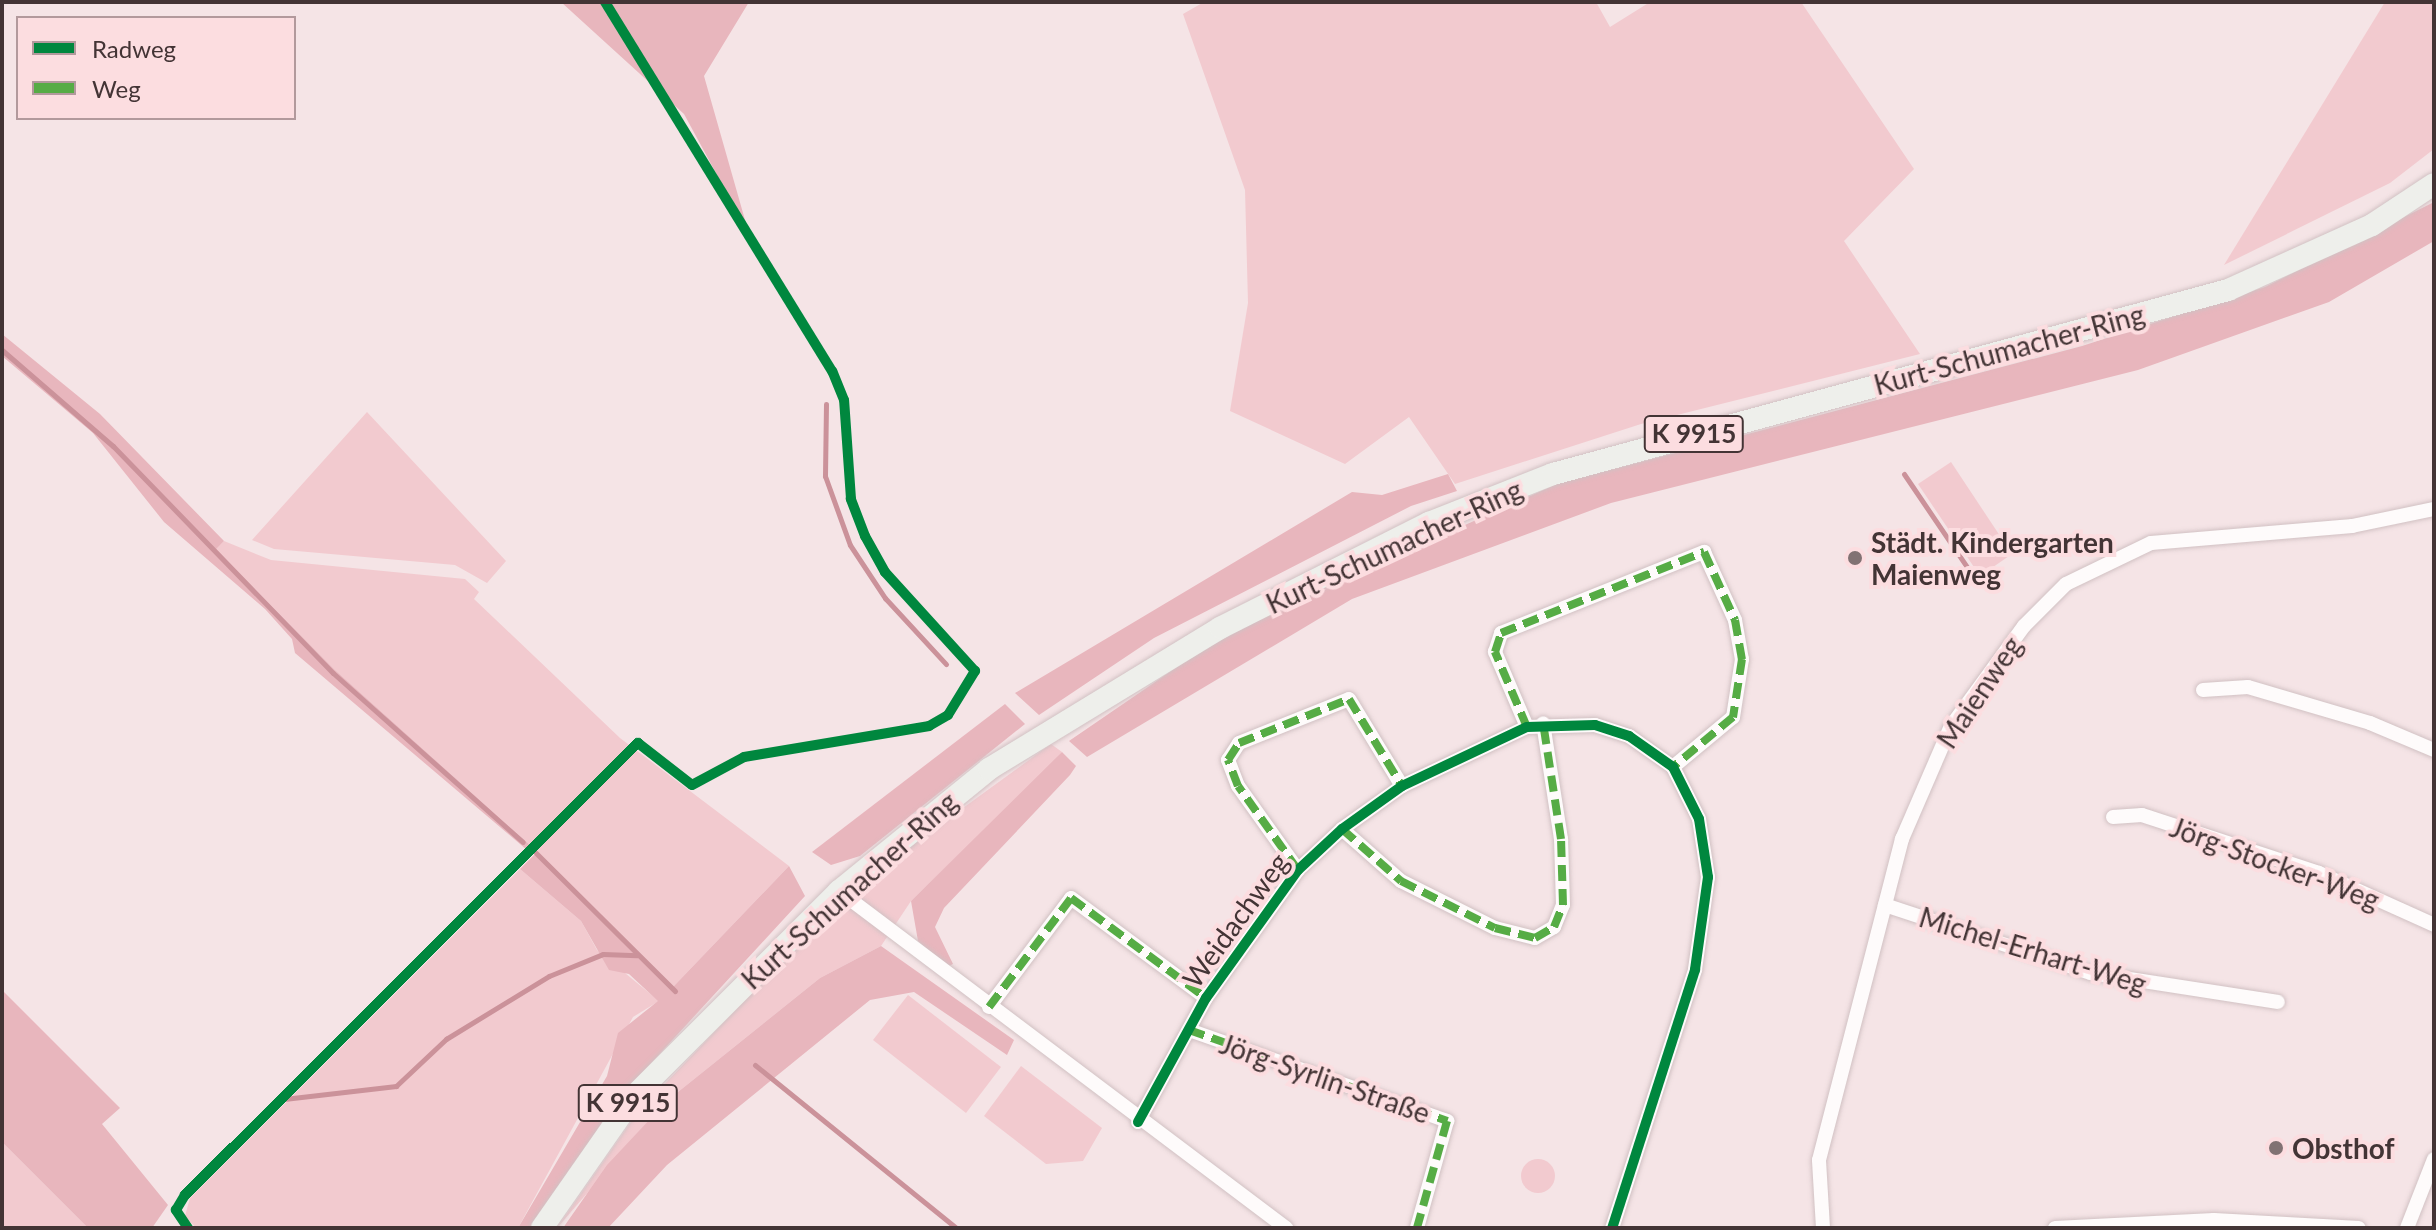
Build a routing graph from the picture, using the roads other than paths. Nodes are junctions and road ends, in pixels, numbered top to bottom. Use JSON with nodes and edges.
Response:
{"nodes":[{"id":1,"x":2434,"y":184,"type":"edge"},
{"id":2,"x":2434,"y":509,"type":"edge"},
{"id":3,"x":2203,"y":690,"type":"dead end"},
{"id":4,"x":1543,"y":723,"type":"junction"},
{"id":5,"x":1527,"y":727,"type":"junction"},
{"id":6,"x":2434,"y":750,"type":"edge"},
{"id":7,"x":1673,"y":767,"type":"junction"},
{"id":8,"x":1402,"y":786,"type":"junction"},
{"id":9,"x":2113,"y":817,"type":"dead end"},
{"id":10,"x":1342,"y":829,"type":"junction"},
{"id":11,"x":1298,"y":870,"type":"junction"},
{"id":12,"x":839,"y":891,"type":"junction"},
{"id":13,"x":1885,"y":905,"type":"junction"},
{"id":14,"x":2434,"y":925,"type":"edge"},
{"id":15,"x":1206,"y":998,"type":"junction"},
{"id":16,"x":2278,"y":1002,"type":"dead end"},
{"id":17,"x":989,"y":1007,"type":"junction"},
{"id":18,"x":1189,"y":1030,"type":"junction"},
{"id":19,"x":1138,"y":1122,"type":"junction"},
{"id":20,"x":2434,"y":1159,"type":"edge"},
{"id":21,"x":2220,"y":1224,"type":"edge"},
{"id":22,"x":542,"y":1228,"type":"edge"},
{"id":23,"x":1286,"y":1228,"type":"edge"},
{"id":24,"x":1417,"y":1228,"type":"edge"},
{"id":25,"x":1612,"y":1228,"type":"edge"},
{"id":26,"x":1823,"y":1228,"type":"edge"},
{"id":27,"x":2055,"y":1228,"type":"edge"},
{"id":28,"x":2359,"y":1228,"type":"edge"},
{"id":29,"x":2407,"y":1228,"type":"edge"}],
"edges":[{"from":1,"to":12,"type":"main road","name":"Kurt-Schumacher-Ring","number":"K 9915"},
{"from":2,"to":13,"type":"street","name":"Maienweg"},
{"from":3,"to":6,"type":"street"},
{"from":4,"to":5,"type":"street","name":"Weidachweg"},
{"from":4,"to":7,"type":"street","name":"Weidachweg"},
{"from":4,"to":10,"type":"street"},
{"from":5,"to":7,"type":"street"},
{"from":5,"to":8,"type":"street","name":"Weidachweg"},
{"from":7,"to":25,"type":"street","name":"Weidachweg"},
{"from":8,"to":10,"type":"street","name":"Weidachweg"},
{"from":8,"to":11,"type":"street","name":"Weidachweg"},
{"from":9,"to":14,"type":"street","name":"Jörg-Stocker-Weg"},
{"from":10,"to":11,"type":"street","name":"Weidachweg"},
{"from":11,"to":15,"type":"street","name":"Weidachweg"},
{"from":12,"to":17,"type":"street"},
{"from":12,"to":22,"type":"main road","name":"Kurt-Schumacher-Ring","number":"K 9915"},
{"from":13,"to":16,"type":"street","name":"Michel-Erhart-Weg"},
{"from":13,"to":26,"type":"street","name":"Maienweg"},
{"from":15,"to":17,"type":"street","name":"Weidachweg"},
{"from":15,"to":18,"type":"street","name":"Weidachweg"},
{"from":17,"to":19,"type":"street"},
{"from":18,"to":19,"type":"street","name":"Weidachweg"},
{"from":18,"to":24,"type":"street","name":"Jörg-Syrlin-Straße"},
{"from":19,"to":23,"type":"street"},
{"from":20,"to":29,"type":"street"},
{"from":21,"to":27,"type":"street"},
{"from":21,"to":28,"type":"street"}]}
